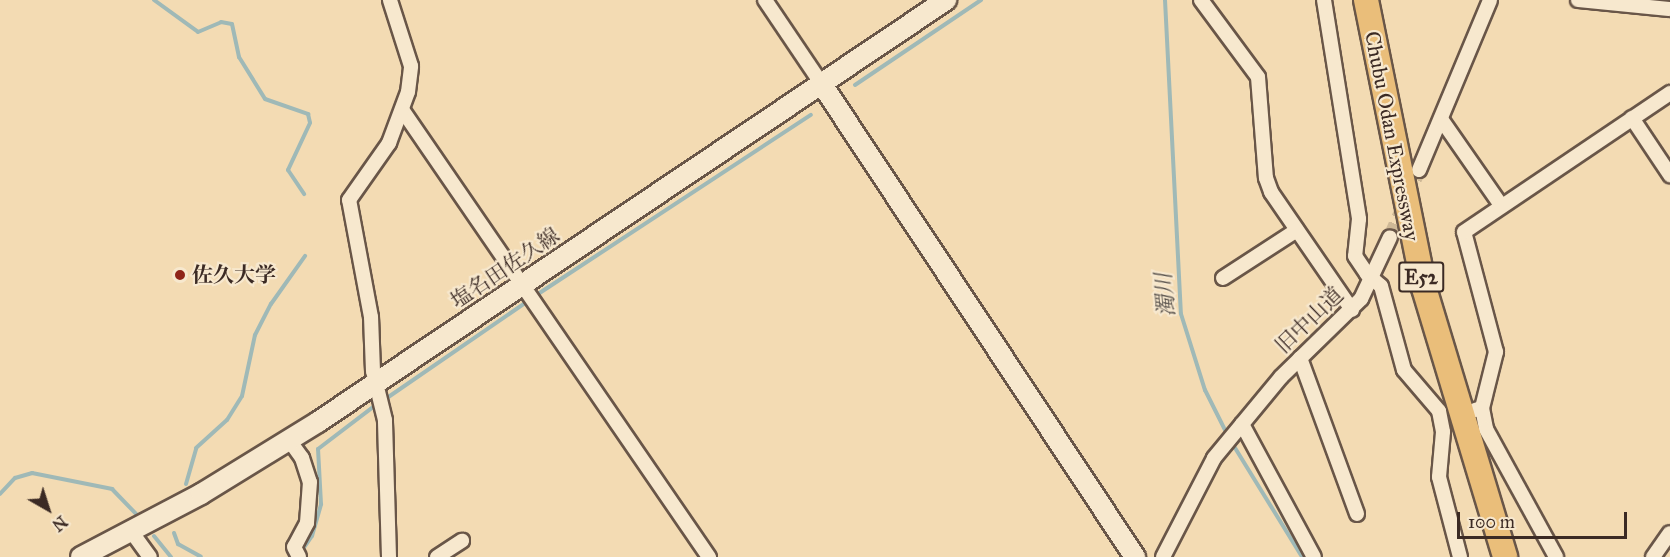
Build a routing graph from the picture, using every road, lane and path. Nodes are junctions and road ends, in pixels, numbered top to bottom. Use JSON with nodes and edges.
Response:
{"nodes":[{"id":1,"x":390,"y":0,"type":"edge"},
{"id":2,"x":765,"y":0,"type":"edge"},
{"id":3,"x":946,"y":0,"type":"edge"},
{"id":4,"x":1201,"y":0,"type":"edge"},
{"id":5,"x":1324,"y":0,"type":"edge"},
{"id":6,"x":1366,"y":0,"type":"edge"},
{"id":7,"x":1490,"y":0,"type":"edge"},
{"id":8,"x":1578,"y":0,"type":"edge"},
{"id":9,"x":1670,"y":9,"type":"edge"},
{"id":10,"x":821,"y":83,"type":"junction"},
{"id":11,"x":1670,"y":93,"type":"edge"},
{"id":12,"x":403,"y":111,"type":"junction"},
{"id":13,"x":1632,"y":118,"type":"junction"},
{"id":14,"x":1441,"y":120,"type":"junction"},
{"id":15,"x":1419,"y":170,"type":"tunnel mouth"},
{"id":16,"x":1670,"y":175,"type":"edge"},
{"id":17,"x":1500,"y":204,"type":"junction"},
{"id":18,"x":1297,"y":230,"type":"junction"},
{"id":19,"x":1390,"y":237,"type":"tunnel mouth"},
{"id":20,"x":1222,"y":278,"type":"dead end"},
{"id":21,"x":1372,"y":278,"type":"junction"},
{"id":22,"x":530,"y":294,"type":"junction"},
{"id":23,"x":1352,"y":310,"type":"junction"},
{"id":24,"x":1300,"y":358,"type":"junction"},
{"id":25,"x":379,"y":395,"type":"junction"},
{"id":26,"x":1241,"y":425,"type":"junction"},
{"id":27,"x":289,"y":440,"type":"junction"},
{"id":28,"x":1357,"y":514,"type":"dead end"},
{"id":29,"x":131,"y":531,"type":"junction"},
{"id":30,"x":1670,"y":533,"type":"edge"},
{"id":31,"x":457,"y":549,"type":"edge"},
{"id":32,"x":297,"y":554,"type":"edge"},
{"id":33,"x":1504,"y":554,"type":"edge"},
{"id":34,"x":81,"y":557,"type":"edge"},
{"id":35,"x":150,"y":557,"type":"edge"},
{"id":36,"x":390,"y":557,"type":"edge"},
{"id":37,"x":437,"y":557,"type":"edge"},
{"id":38,"x":708,"y":557,"type":"edge"},
{"id":39,"x":1135,"y":557,"type":"edge"},
{"id":40,"x":1163,"y":557,"type":"edge"},
{"id":41,"x":1314,"y":557,"type":"edge"},
{"id":42,"x":1460,"y":557,"type":"edge"},
{"id":43,"x":1556,"y":557,"type":"edge"},
{"id":44,"x":1653,"y":557,"type":"edge"}],
"edges":[{"from":1,"to":12,"type":"street"},
{"from":2,"to":10,"type":"street"},
{"from":3,"to":10,"type":"main road","name":"塩名田佐久線"},
{"from":4,"to":18,"type":"street"},
{"from":5,"to":21,"type":"street"},
{"from":6,"to":33,"type":"highway","name":"Chubu Odan Expressway","number":"E52"},
{"from":7,"to":14,"type":"street"},
{"from":8,"to":9,"type":"street"},
{"from":10,"to":22,"type":"main road","name":"塩名田佐久線"},
{"from":10,"to":39,"type":"main road"},
{"from":11,"to":13,"type":"street"},
{"from":12,"to":22,"type":"street"},
{"from":12,"to":25,"type":"street"},
{"from":13,"to":16,"type":"street"},
{"from":13,"to":17,"type":"street"},
{"from":14,"to":15,"type":"street"},
{"from":14,"to":17,"type":"street"},
{"from":17,"to":43,"type":"street"},
{"from":18,"to":20,"type":"street"},
{"from":18,"to":23,"type":"street"},
{"from":19,"to":21,"type":"street","name":"旧中山道"},
{"from":21,"to":23,"type":"street","name":"旧中山道"},
{"from":21,"to":42,"type":"street"},
{"from":22,"to":25,"type":"main road","name":"塩名田佐久線"},
{"from":22,"to":38,"type":"street"},
{"from":23,"to":24,"type":"street","name":"旧中山道"},
{"from":24,"to":26,"type":"street","name":"旧中山道"},
{"from":24,"to":28,"type":"street"},
{"from":25,"to":27,"type":"main road","name":"塩名田佐久線"},
{"from":25,"to":36,"type":"street"},
{"from":26,"to":40,"type":"street","name":"旧中山道"},
{"from":26,"to":41,"type":"street"},
{"from":27,"to":29,"type":"main road","name":"塩名田佐久線"},
{"from":27,"to":32,"type":"street"},
{"from":29,"to":34,"type":"main road","name":"塩名田佐久線"},
{"from":29,"to":35,"type":"street"},
{"from":30,"to":44,"type":"street"},
{"from":31,"to":37,"type":"street"}]}
